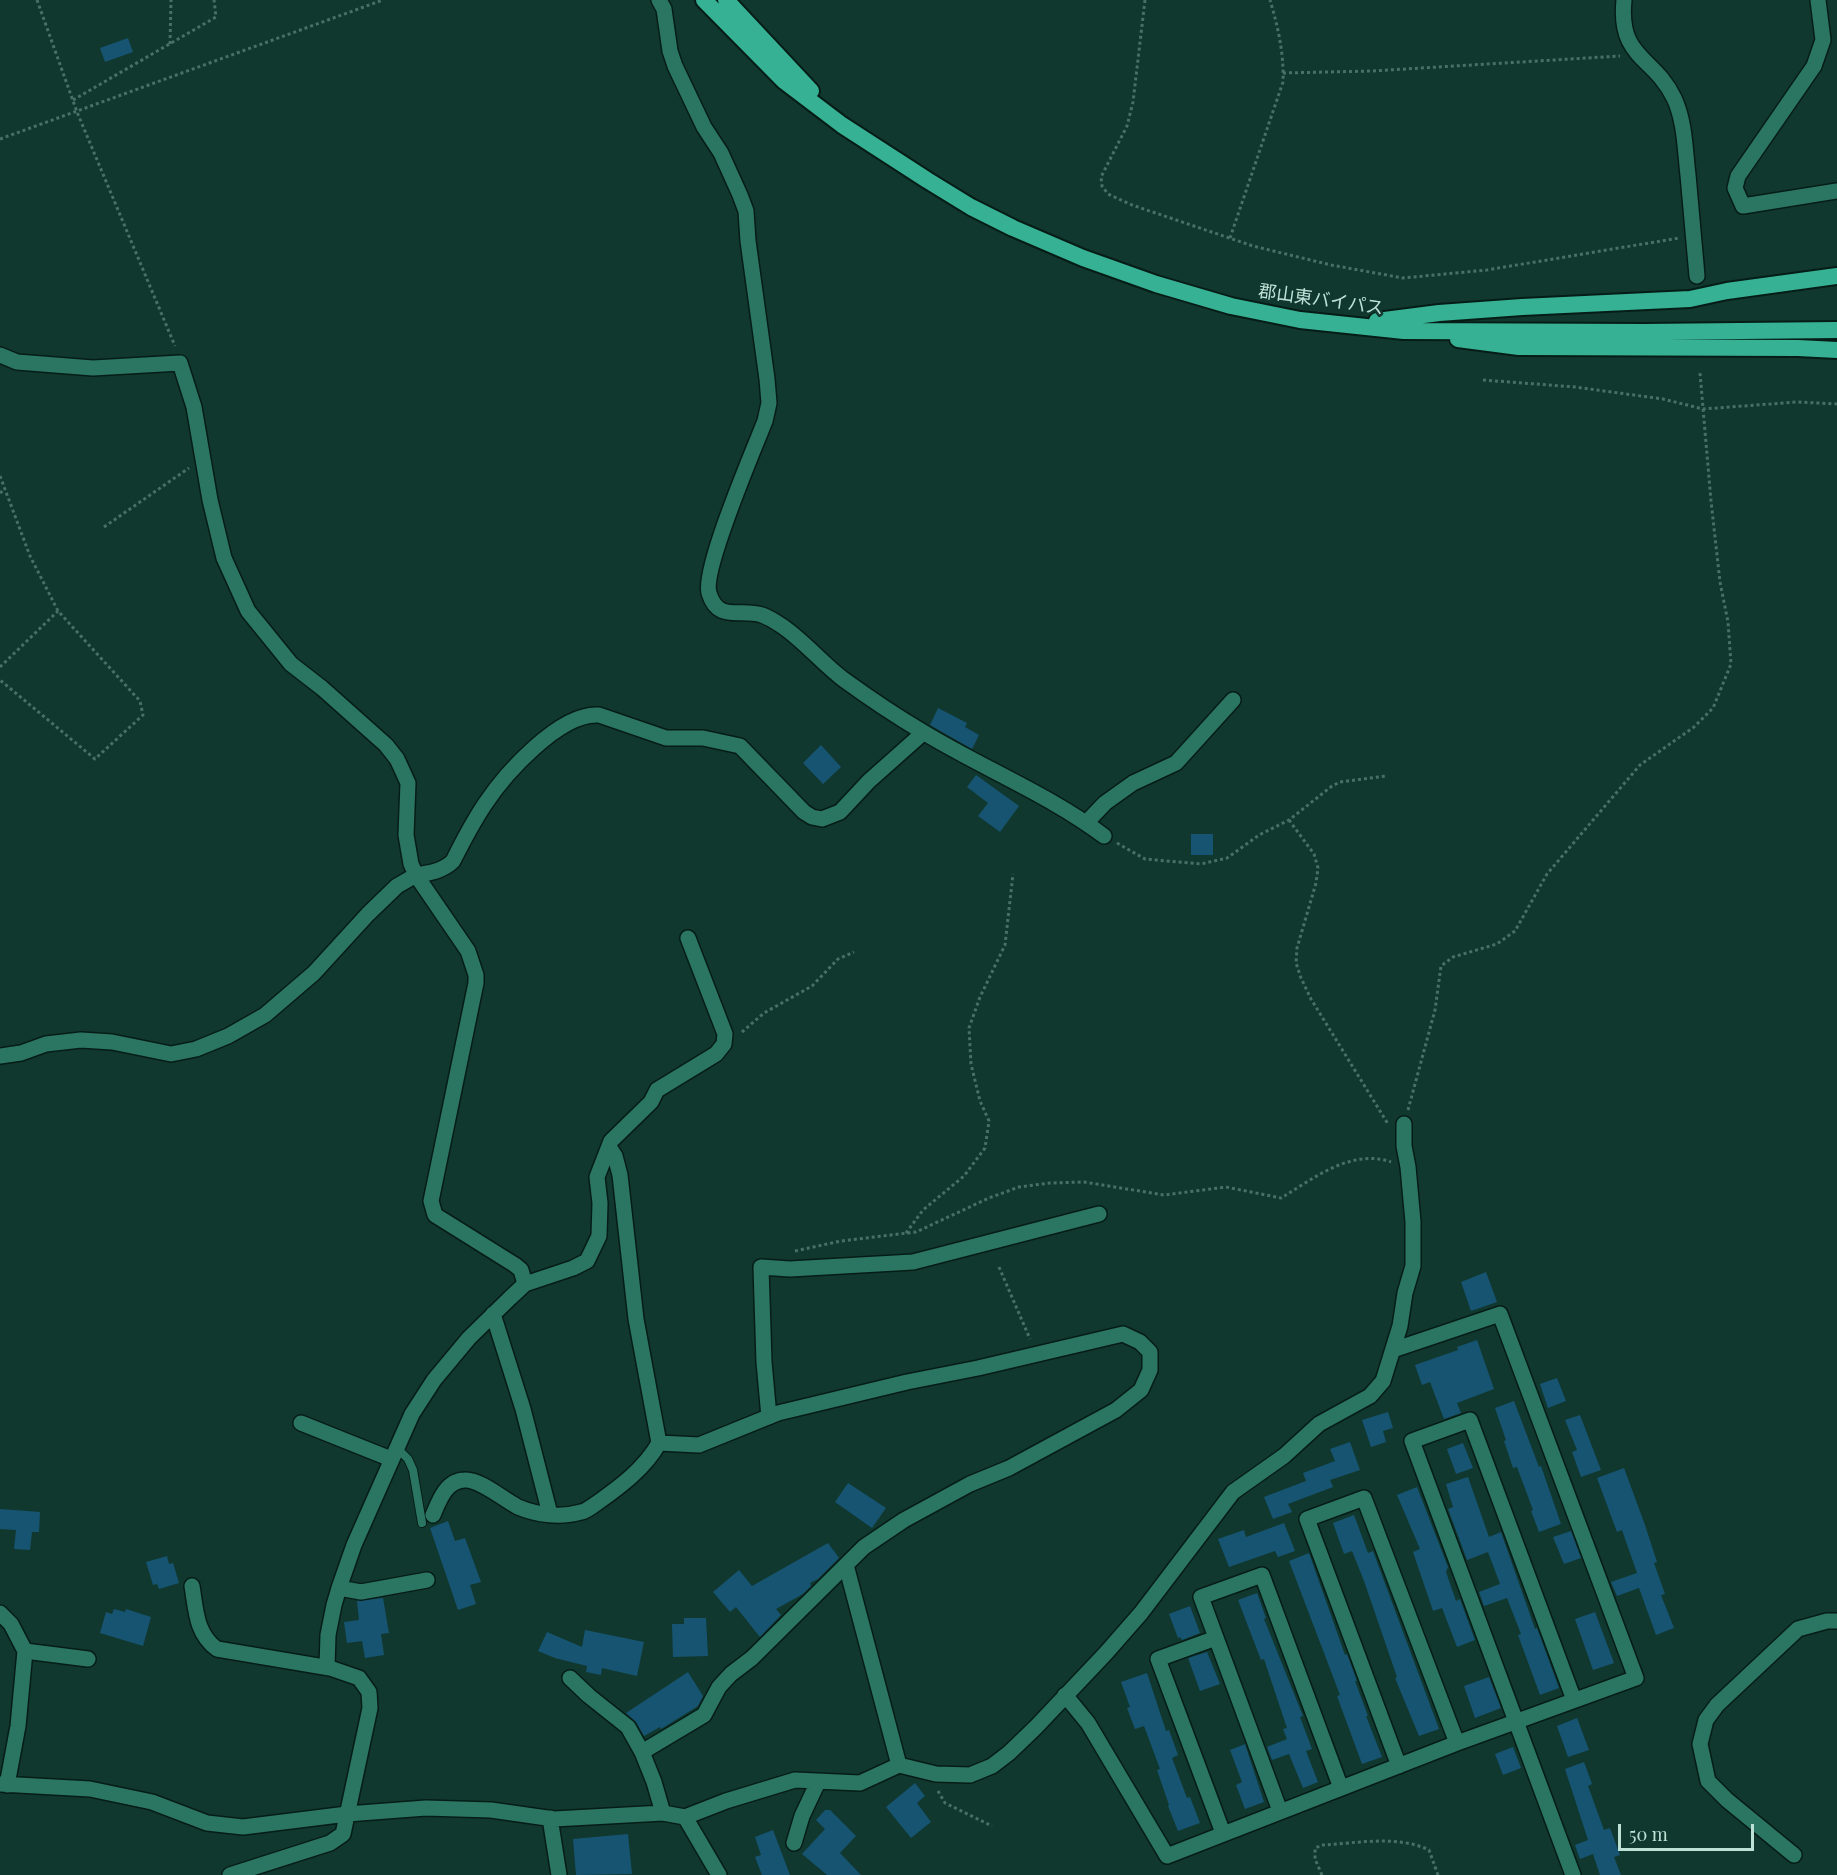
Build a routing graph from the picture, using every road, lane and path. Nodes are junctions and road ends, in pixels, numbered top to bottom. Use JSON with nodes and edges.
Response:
{"nodes":[{"id":1,"x":37,"y":0,"type":"edge"},
{"id":2,"x":171,"y":0,"type":"edge"},
{"id":3,"x":214,"y":0,"type":"edge"},
{"id":4,"x":383,"y":0,"type":"edge"},
{"id":5,"x":659,"y":0,"type":"edge"},
{"id":6,"x":704,"y":0,"type":"edge"},
{"id":7,"x":726,"y":0,"type":"edge"},
{"id":8,"x":1145,"y":0,"type":"edge"},
{"id":9,"x":1270,"y":0,"type":"edge"},
{"id":10,"x":1624,"y":0,"type":"edge"},
{"id":11,"x":1818,"y":0,"type":"edge"},
{"id":12,"x":171,"y":44,"type":"junction"},
{"id":13,"x":1635,"y":51,"type":"junction"},
{"id":14,"x":1283,"y":73,"type":"junction"},
{"id":15,"x":73,"y":100,"type":"junction"},
{"id":16,"x":77,"y":112,"type":"junction"},
{"id":17,"x":842,"y":125,"type":"junction"},
{"id":18,"x":0,"y":140,"type":"edge"},
{"id":19,"x":1837,"y":191,"type":"edge"},
{"id":20,"x":1693,"y":236,"type":"junction"},
{"id":21,"x":1230,"y":238,"type":"junction"},
{"id":22,"x":1696,"y":276,"type":"dead end"},
{"id":23,"x":1837,"y":276,"type":"edge"},
{"id":24,"x":1343,"y":325,"type":"junction"},
{"id":25,"x":1837,"y":330,"type":"edge"},
{"id":26,"x":1404,"y":331,"type":"junction"},
{"id":27,"x":1837,"y":350,"type":"edge"},
{"id":28,"x":0,"y":356,"type":"edge"},
{"id":29,"x":180,"y":363,"type":"junction"},
{"id":30,"x":1700,"y":373,"type":"dead end"},
{"id":31,"x":1483,"y":380,"type":"dead end"},
{"id":32,"x":1837,"y":404,"type":"edge"},
{"id":33,"x":1703,"y":409,"type":"junction"},
{"id":34,"x":204,"y":459,"type":"junction"},
{"id":35,"x":0,"y":476,"type":"edge"},
{"id":36,"x":5,"y":489,"type":"junction"},
{"id":37,"x":0,"y":494,"type":"edge"},
{"id":38,"x":104,"y":527,"type":"dead end"},
{"id":39,"x":58,"y":611,"type":"junction"},
{"id":40,"x":0,"y":667,"type":"edge"},
{"id":41,"x":0,"y":680,"type":"edge"},
{"id":42,"x":1233,"y":700,"type":"dead end"},
{"id":43,"x":923,"y":733,"type":"junction"},
{"id":44,"x":1386,"y":776,"type":"dead end"},
{"id":45,"x":1289,"y":820,"type":"junction"},
{"id":46,"x":1086,"y":823,"type":"junction"},
{"id":47,"x":1104,"y":836,"type":"joint"},
{"id":48,"x":1013,"y":874,"type":"dead end"},
{"id":49,"x":416,"y":875,"type":"junction"},
{"id":50,"x":688,"y":938,"type":"dead end"},
{"id":51,"x":854,"y":952,"type":"dead end"},
{"id":52,"x":724,"y":1044,"type":"junction"},
{"id":53,"x":0,"y":1056,"type":"edge"},
{"id":54,"x":1404,"y":1124,"type":"joint"},
{"id":55,"x":1404,"y":1146,"type":"junction"},
{"id":56,"x":609,"y":1147,"type":"junction"},
{"id":57,"x":1099,"y":1214,"type":"dead end"},
{"id":58,"x":904,"y":1234,"type":"dead end"},
{"id":59,"x":999,"y":1266,"type":"dead end"},
{"id":60,"x":525,"y":1284,"type":"junction"},
{"id":61,"x":493,"y":1314,"type":"junction"},
{"id":62,"x":1393,"y":1350,"type":"junction"},
{"id":63,"x":1036,"y":1354,"type":"junction"},
{"id":64,"x":769,"y":1417,"type":"junction"},
{"id":65,"x":301,"y":1423,"type":"dead end"},
{"id":66,"x":659,"y":1443,"type":"junction"},
{"id":67,"x":394,"y":1453,"type":"junction"},
{"id":68,"x":550,"y":1514,"type":"junction"},
{"id":69,"x":428,"y":1519,"type":"joint"},
{"id":70,"x":846,"y":1565,"type":"junction"},
{"id":71,"x":427,"y":1580,"type":"dead end"},
{"id":72,"x":192,"y":1586,"type":"dead end"},
{"id":73,"x":339,"y":1588,"type":"junction"},
{"id":74,"x":0,"y":1613,"type":"edge"},
{"id":75,"x":1837,"y":1621,"type":"edge"},
{"id":76,"x":1216,"y":1638,"type":"junction"},
{"id":77,"x":25,"y":1652,"type":"junction"},
{"id":78,"x":88,"y":1659,"type":"dead end"},
{"id":79,"x":327,"y":1667,"type":"junction"},
{"id":80,"x":570,"y":1678,"type":"dead end"},
{"id":81,"x":1065,"y":1695,"type":"junction"},
{"id":82,"x":1575,"y":1700,"type":"junction"},
{"id":83,"x":1516,"y":1722,"type":"junction"},
{"id":84,"x":1457,"y":1743,"type":"junction"},
{"id":85,"x":642,"y":1752,"type":"junction"},
{"id":86,"x":899,"y":1765,"type":"junction"},
{"id":87,"x":1399,"y":1766,"type":"junction"},
{"id":88,"x":926,"y":1771,"type":"junction"},
{"id":89,"x":818,"y":1782,"type":"junction"},
{"id":90,"x":3,"y":1784,"type":"edge"},
{"id":91,"x":1341,"y":1788,"type":"junction"},
{"id":92,"x":1280,"y":1811,"type":"junction"},
{"id":93,"x":663,"y":1813,"type":"junction"},
{"id":94,"x":347,"y":1814,"type":"junction"},
{"id":95,"x":685,"y":1817,"type":"junction"},
{"id":96,"x":550,"y":1818,"type":"junction"},
{"id":97,"x":992,"y":1826,"type":"dead end"},
{"id":98,"x":1223,"y":1833,"type":"junction"},
{"id":99,"x":794,"y":1843,"type":"dead end"},
{"id":100,"x":1794,"y":1855,"type":"dead end"},
{"id":101,"x":262,"y":1870,"type":"edge"},
{"id":102,"x":230,"y":1875,"type":"edge"},
{"id":103,"x":559,"y":1875,"type":"edge"},
{"id":104,"x":719,"y":1875,"type":"edge"},
{"id":105,"x":1322,"y":1875,"type":"edge"},
{"id":106,"x":1438,"y":1875,"type":"edge"},
{"id":107,"x":1573,"y":1875,"type":"edge"}],
"edges":[{"from":1,"to":15,"type":"path"},
{"from":2,"to":12,"type":"path"},
{"from":3,"to":12,"type":"path"},
{"from":4,"to":16,"type":"path"},
{"from":5,"to":43,"type":"street"},
{"from":6,"to":17,"type":"highway","name":"郡山東バイパス"},
{"from":7,"to":17,"type":"highway","name":"郡山東バイパス"},
{"from":8,"to":21,"type":"path"},
{"from":9,"to":14,"type":"path"},
{"from":10,"to":13,"type":"street"},
{"from":11,"to":19,"type":"street"},
{"from":12,"to":15,"type":"path"},
{"from":13,"to":14,"type":"path"},
{"from":13,"to":20,"type":"street"},
{"from":14,"to":21,"type":"path"},
{"from":15,"to":16,"type":"path"},
{"from":16,"to":18,"type":"path"},
{"from":16,"to":29,"type":"path"},
{"from":17,"to":24,"type":"highway","name":"郡山東バイパス"},
{"from":20,"to":21,"type":"path"},
{"from":20,"to":22,"type":"street"},
{"from":23,"to":24,"type":"highway"},
{"from":24,"to":26,"type":"highway","name":"郡山東バイパス"},
{"from":25,"to":26,"type":"highway","name":"郡山東バイパス"},
{"from":26,"to":27,"type":"highway"},
{"from":28,"to":29,"type":"street"},
{"from":29,"to":34,"type":"street"},
{"from":30,"to":33,"type":"path"},
{"from":31,"to":33,"type":"path"},
{"from":32,"to":33,"type":"path"},
{"from":33,"to":54,"type":"path"},
{"from":34,"to":38,"type":"path"},
{"from":34,"to":49,"type":"street"},
{"from":35,"to":36,"type":"path"},
{"from":36,"to":37,"type":"path"},
{"from":36,"to":39,"type":"path"},
{"from":39,"to":40,"type":"path"},
{"from":39,"to":41,"type":"path"},
{"from":42,"to":46,"type":"street"},
{"from":43,"to":46,"type":"street"},
{"from":43,"to":49,"type":"street"},
{"from":44,"to":45,"type":"path"},
{"from":45,"to":47,"type":"path"},
{"from":45,"to":55,"type":"path"},
{"from":46,"to":47,"type":"street"},
{"from":48,"to":58,"type":"path"},
{"from":49,"to":53,"type":"street"},
{"from":49,"to":60,"type":"street"},
{"from":50,"to":52,"type":"street"},
{"from":51,"to":52,"type":"path"},
{"from":52,"to":56,"type":"street"},
{"from":54,"to":55,"type":"street"},
{"from":55,"to":62,"type":"street"},
{"from":56,"to":60,"type":"street"},
{"from":56,"to":66,"type":"street"},
{"from":57,"to":64,"type":"street"},
{"from":59,"to":63,"type":"path"},
{"from":60,"to":61,"type":"street"},
{"from":61,"to":67,"type":"street"},
{"from":61,"to":68,"type":"street"},
{"from":62,"to":81,"type":"street"},
{"from":62,"to":82,"type":"street"},
{"from":63,"to":64,"type":"street"},
{"from":63,"to":70,"type":"street"},
{"from":64,"to":66,"type":"street"},
{"from":65,"to":67,"type":"street"},
{"from":66,"to":68,"type":"street"},
{"from":67,"to":69,"type":"lane"},
{"from":67,"to":73,"type":"street"},
{"from":68,"to":69,"type":"street"},
{"from":70,"to":85,"type":"street"},
{"from":70,"to":86,"type":"street"},
{"from":71,"to":73,"type":"street"},
{"from":72,"to":79,"type":"street"},
{"from":73,"to":79,"type":"street"},
{"from":74,"to":77,"type":"street"},
{"from":75,"to":100,"type":"street"},
{"from":76,"to":91,"type":"street"},
{"from":76,"to":92,"type":"street"},
{"from":76,"to":98,"type":"street"},
{"from":77,"to":78,"type":"street"},
{"from":77,"to":90,"type":"street"},
{"from":79,"to":94,"type":"street"},
{"from":80,"to":85,"type":"street"},
{"from":81,"to":88,"type":"street"},
{"from":81,"to":98,"type":"street"},
{"from":82,"to":83,"type":"street"},
{"from":82,"to":83,"type":"street"},
{"from":83,"to":84,"type":"street"},
{"from":83,"to":107,"type":"street"},
{"from":84,"to":87,"type":"street"},
{"from":84,"to":87,"type":"street"},
{"from":85,"to":93,"type":"street"},
{"from":86,"to":88,"type":"street"},
{"from":86,"to":89,"type":"street"},
{"from":87,"to":91,"type":"street"},
{"from":88,"to":97,"type":"path"},
{"from":89,"to":95,"type":"street"},
{"from":89,"to":99,"type":"street"},
{"from":90,"to":94,"type":"street"},
{"from":91,"to":92,"type":"street"},
{"from":92,"to":98,"type":"street"},
{"from":93,"to":95,"type":"street"},
{"from":93,"to":96,"type":"street"},
{"from":94,"to":96,"type":"street"},
{"from":94,"to":101,"type":"street"},
{"from":95,"to":104,"type":"street"},
{"from":96,"to":103,"type":"street"},
{"from":101,"to":102,"type":"street"},
{"from":105,"to":106,"type":"path"}]}
